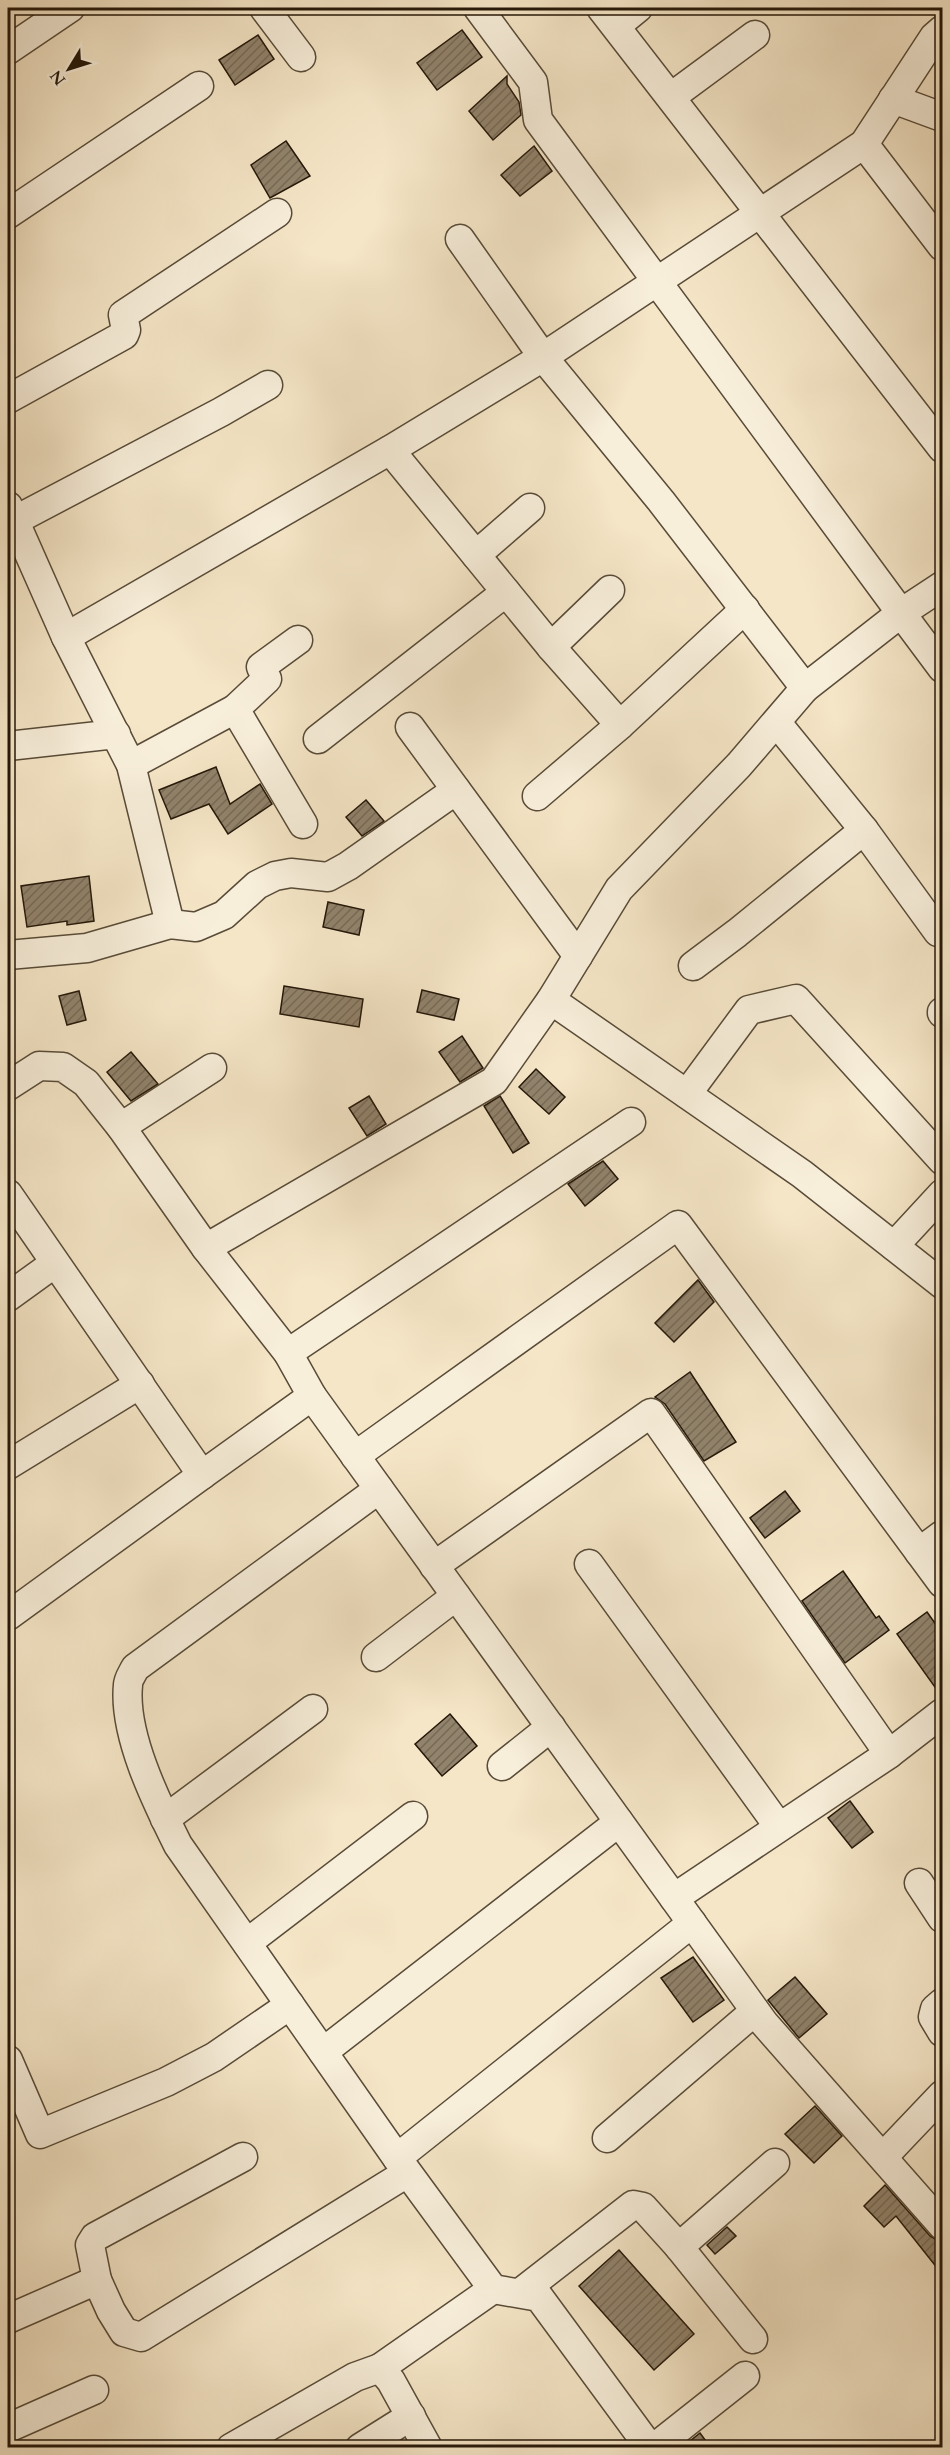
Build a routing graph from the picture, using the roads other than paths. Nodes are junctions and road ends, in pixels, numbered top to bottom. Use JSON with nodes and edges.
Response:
{"nodes":[{"id":1,"x":70,"y":8,"type":"edge"},
{"id":2,"x":264,"y":8,"type":"edge"},
{"id":3,"x":478,"y":8,"type":"edge"},
{"id":4,"x":638,"y":8,"type":"edge"},
{"id":5,"x":37,"y":17,"type":"edge"},
{"id":6,"x":609,"y":17,"type":"edge"},
{"id":7,"x":942,"y":30,"type":"edge"},
{"id":8,"x":755,"y":35,"type":"dead end"},
{"id":9,"x":8,"y":50,"type":"edge"},
{"id":10,"x":301,"y":57,"type":"dead end"},
{"id":11,"x":199,"y":86,"type":"dead end"},
{"id":12,"x":671,"y":97,"type":"junction"},
{"id":13,"x":893,"y":99,"type":"junction"},
{"id":14,"x":942,"y":117,"type":"edge"},
{"id":15,"x":864,"y":144,"type":"junction"},
{"id":16,"x":760,"y":212,"type":"junction"},
{"id":17,"x":278,"y":213,"type":"dead end"},
{"id":18,"x":8,"y":214,"type":"edge"},
{"id":19,"x":460,"y":239,"type":"dead end"},
{"id":20,"x":942,"y":246,"type":"edge"},
{"id":21,"x":656,"y":282,"type":"junction"},
{"id":22,"x":543,"y":357,"type":"junction"},
{"id":23,"x":268,"y":385,"type":"dead end"},
{"id":24,"x":8,"y":399,"type":"edge"},
{"id":25,"x":942,"y":448,"type":"edge"},
{"id":26,"x":390,"y":450,"type":"junction"},
{"id":27,"x":530,"y":507,"type":"dead end"},
{"id":28,"x":10,"y":517,"type":"edge"},
{"id":29,"x":476,"y":555,"type":"junction"},
{"id":30,"x":942,"y":586,"type":"edge"},
{"id":31,"x":610,"y":590,"type":"dead end"},
{"id":32,"x":506,"y":592,"type":"junction"},
{"id":33,"x":745,"y":609,"type":"junction"},
{"id":34,"x":901,"y":613,"type":"junction"},
{"id":35,"x":66,"y":637,"type":"junction"},
{"id":36,"x":298,"y":640,"type":"dead end"},
{"id":37,"x":551,"y":647,"type":"junction"},
{"id":38,"x":942,"y":668,"type":"edge"},
{"id":39,"x":806,"y":688,"type":"junction"},
{"id":40,"x":235,"y":709,"type":"junction"},
{"id":41,"x":777,"y":723,"type":"junction"},
{"id":42,"x":620,"y":725,"type":"junction"},
{"id":43,"x":410,"y":728,"type":"dead end"},
{"id":44,"x":116,"y":734,"type":"junction"},
{"id":45,"x":318,"y":739,"type":"dead end"},
{"id":46,"x":8,"y":746,"type":"edge"},
{"id":47,"x":131,"y":765,"type":"junction"},
{"id":48,"x":456,"y":790,"type":"junction"},
{"id":49,"x":537,"y":796,"type":"dead end"},
{"id":50,"x":303,"y":824,"type":"dead end"},
{"id":51,"x":864,"y":830,"type":"junction"},
{"id":52,"x":170,"y":924,"type":"junction"},
{"id":53,"x":942,"y":929,"type":"edge"},
{"id":54,"x":8,"y":955,"type":"edge"},
{"id":55,"x":578,"y":956,"type":"junction"},
{"id":56,"x":693,"y":966,"type":"dead end"},
{"id":57,"x":551,"y":1000,"type":"junction"},
{"id":58,"x":212,"y":1068,"type":"dead end"},
{"id":59,"x":8,"y":1086,"type":"edge"},
{"id":60,"x":687,"y":1094,"type":"junction"},
{"id":61,"x":631,"y":1122,"type":"dead end"},
{"id":62,"x":121,"y":1127,"type":"junction"},
{"id":63,"x":942,"y":1160,"type":"edge"},
{"id":64,"x":8,"y":1194,"type":"edge"},
{"id":65,"x":942,"y":1194,"type":"edge"},
{"id":66,"x":894,"y":1246,"type":"junction"},
{"id":67,"x":206,"y":1248,"type":"junction"},
{"id":68,"x":55,"y":1263,"type":"junction"},
{"id":69,"x":942,"y":1284,"type":"edge"},
{"id":70,"x":8,"y":1297,"type":"edge"},
{"id":71,"x":288,"y":1353,"type":"junction"},
{"id":72,"x":140,"y":1384,"type":"junction"},
{"id":73,"x":312,"y":1396,"type":"junction"},
{"id":74,"x":356,"y":1456,"type":"junction"},
{"id":75,"x":8,"y":1465,"type":"edge"},
{"id":76,"x":202,"y":1475,"type":"junction"},
{"id":77,"x":379,"y":1489,"type":"junction"},
{"id":78,"x":942,"y":1535,"type":"edge"},
{"id":79,"x":919,"y":1552,"type":"junction"},
{"id":80,"x":589,"y":1564,"type":"dead end"},
{"id":81,"x":435,"y":1566,"type":"junction"},
{"id":82,"x":942,"y":1583,"type":"edge"},
{"id":83,"x":456,"y":1596,"type":"junction"},
{"id":84,"x":8,"y":1616,"type":"edge"},
{"id":85,"x":376,"y":1657,"type":"dead end"},
{"id":86,"x":313,"y":1709,"type":"dead end"},
{"id":87,"x":942,"y":1713,"type":"edge"},
{"id":88,"x":551,"y":1727,"type":"junction"},
{"id":89,"x":889,"y":1754,"type":"junction"},
{"id":90,"x":502,"y":1766,"type":"dead end"},
{"id":91,"x":413,"y":1816,"type":"dead end"},
{"id":92,"x":165,"y":1819,"type":"junction"},
{"id":93,"x":619,"y":1822,"type":"junction"},
{"id":94,"x":779,"y":1827,"type":"junction"},
{"id":95,"x":919,"y":1883,"type":"dead end"},
{"id":96,"x":674,"y":1898,"type":"junction"},
{"id":97,"x":942,"y":1918,"type":"edge"},
{"id":98,"x":692,"y":1923,"type":"junction"},
{"id":99,"x":247,"y":1944,"type":"junction"},
{"id":100,"x":942,"y":2003,"type":"edge"},
{"id":101,"x":290,"y":2005,"type":"junction"},
{"id":102,"x":755,"y":2011,"type":"junction"},
{"id":103,"x":942,"y":2032,"type":"edge"},
{"id":104,"x":323,"y":2052,"type":"junction"},
{"id":105,"x":8,"y":2060,"type":"edge"},
{"id":106,"x":942,"y":2095,"type":"edge"},
{"id":107,"x":607,"y":2138,"type":"dead end"},
{"id":108,"x":243,"y":2157,"type":"dead end"},
{"id":109,"x":883,"y":2157,"type":"junction"},
{"id":110,"x":775,"y":2163,"type":"dead end"},
{"id":111,"x":402,"y":2165,"type":"junction"},
{"id":112,"x":942,"y":2225,"type":"edge"},
{"id":113,"x":679,"y":2247,"type":"junction"},
{"id":114,"x":97,"y":2280,"type":"junction"},
{"id":115,"x":506,"y":2291,"type":"junction"},
{"id":116,"x":8,"y":2319,"type":"edge"},
{"id":117,"x":753,"y":2339,"type":"dead end"},
{"id":118,"x":380,"y":2368,"type":"junction"},
{"id":119,"x":745,"y":2376,"type":"dead end"},
{"id":120,"x":94,"y":2390,"type":"dead end"},
{"id":121,"x":411,"y":2416,"type":"junction"},
{"id":122,"x":8,"y":2428,"type":"edge"},
{"id":123,"x":231,"y":2448,"type":"edge"},
{"id":124,"x":360,"y":2448,"type":"edge"},
{"id":125,"x":428,"y":2448,"type":"edge"},
{"id":126,"x":652,"y":2448,"type":"edge"}],
"edges":[{"from":1,"to":5,"type":"street"},
{"from":2,"to":10,"type":"street"},
{"from":3,"to":21,"type":"street"},
{"from":4,"to":6,"type":"street"},
{"from":5,"to":9,"type":"street"},
{"from":6,"to":12,"type":"street"},
{"from":7,"to":13,"type":"street"},
{"from":8,"to":12,"type":"street"},
{"from":11,"to":18,"type":"street"},
{"from":12,"to":16,"type":"street"},
{"from":13,"to":14,"type":"street"},
{"from":13,"to":15,"type":"street"},
{"from":15,"to":16,"type":"street"},
{"from":15,"to":20,"type":"street"},
{"from":16,"to":21,"type":"street"},
{"from":16,"to":25,"type":"street"},
{"from":17,"to":24,"type":"street"},
{"from":19,"to":22,"type":"street"},
{"from":21,"to":22,"type":"street"},
{"from":21,"to":34,"type":"street"},
{"from":22,"to":26,"type":"street"},
{"from":22,"to":33,"type":"street"},
{"from":23,"to":28,"type":"street"},
{"from":26,"to":29,"type":"street"},
{"from":26,"to":35,"type":"street"},
{"from":27,"to":29,"type":"street"},
{"from":28,"to":35,"type":"street"},
{"from":29,"to":32,"type":"street"},
{"from":30,"to":34,"type":"street"},
{"from":31,"to":37,"type":"street"},
{"from":32,"to":37,"type":"street"},
{"from":32,"to":45,"type":"street"},
{"from":33,"to":39,"type":"street"},
{"from":33,"to":42,"type":"street"},
{"from":34,"to":38,"type":"street"},
{"from":34,"to":39,"type":"street"},
{"from":35,"to":44,"type":"street"},
{"from":36,"to":40,"type":"street"},
{"from":37,"to":42,"type":"street"},
{"from":39,"to":41,"type":"street"},
{"from":40,"to":47,"type":"street"},
{"from":40,"to":50,"type":"street"},
{"from":41,"to":51,"type":"street"},
{"from":41,"to":55,"type":"street"},
{"from":42,"to":49,"type":"street"},
{"from":43,"to":48,"type":"street"},
{"from":44,"to":46,"type":"street"},
{"from":44,"to":47,"type":"street"},
{"from":47,"to":52,"type":"street"},
{"from":48,"to":52,"type":"street"},
{"from":48,"to":55,"type":"street"},
{"from":51,"to":53,"type":"street"},
{"from":51,"to":56,"type":"street"},
{"from":52,"to":54,"type":"street"},
{"from":55,"to":57,"type":"street"},
{"from":57,"to":60,"type":"street"},
{"from":57,"to":67,"type":"street"},
{"from":58,"to":62,"type":"street"},
{"from":59,"to":62,"type":"street"},
{"from":60,"to":63,"type":"street"},
{"from":60,"to":66,"type":"street"},
{"from":61,"to":71,"type":"street"},
{"from":62,"to":67,"type":"street"},
{"from":64,"to":68,"type":"street"},
{"from":65,"to":66,"type":"street"},
{"from":66,"to":69,"type":"street"},
{"from":67,"to":71,"type":"street"},
{"from":68,"to":70,"type":"street"},
{"from":68,"to":72,"type":"street"},
{"from":71,"to":73,"type":"street"},
{"from":72,"to":75,"type":"street"},
{"from":72,"to":76,"type":"street"},
{"from":73,"to":74,"type":"street"},
{"from":73,"to":76,"type":"street"},
{"from":74,"to":77,"type":"street"},
{"from":74,"to":79,"type":"street"},
{"from":76,"to":84,"type":"street"},
{"from":77,"to":81,"type":"street"},
{"from":77,"to":92,"type":"street"},
{"from":78,"to":79,"type":"street"},
{"from":79,"to":82,"type":"street"},
{"from":80,"to":94,"type":"street"},
{"from":81,"to":83,"type":"street"},
{"from":81,"to":89,"type":"street"},
{"from":83,"to":85,"type":"street"},
{"from":83,"to":88,"type":"street"},
{"from":86,"to":92,"type":"street"},
{"from":87,"to":89,"type":"street"},
{"from":88,"to":90,"type":"street"},
{"from":88,"to":93,"type":"street"},
{"from":89,"to":94,"type":"street"},
{"from":91,"to":99,"type":"street"},
{"from":92,"to":99,"type":"street"},
{"from":93,"to":96,"type":"street"},
{"from":93,"to":104,"type":"street"},
{"from":94,"to":96,"type":"street"},
{"from":95,"to":97,"type":"street"},
{"from":96,"to":98,"type":"street"},
{"from":98,"to":102,"type":"street"},
{"from":98,"to":111,"type":"street"},
{"from":99,"to":101,"type":"street"},
{"from":100,"to":103,"type":"street"},
{"from":101,"to":104,"type":"street"},
{"from":101,"to":105,"type":"street"},
{"from":102,"to":107,"type":"street"},
{"from":102,"to":109,"type":"street"},
{"from":104,"to":111,"type":"street"},
{"from":106,"to":109,"type":"street"},
{"from":108,"to":114,"type":"street"},
{"from":109,"to":112,"type":"street"},
{"from":110,"to":113,"type":"street"},
{"from":111,"to":114,"type":"street"},
{"from":111,"to":115,"type":"street"},
{"from":113,"to":115,"type":"street"},
{"from":113,"to":117,"type":"street"},
{"from":114,"to":116,"type":"street"},
{"from":115,"to":118,"type":"street"},
{"from":115,"to":126,"type":"street"},
{"from":118,"to":121,"type":"street"},
{"from":118,"to":123,"type":"street"},
{"from":119,"to":126,"type":"street"},
{"from":120,"to":122,"type":"street"},
{"from":121,"to":124,"type":"street"},
{"from":121,"to":125,"type":"street"}]}
